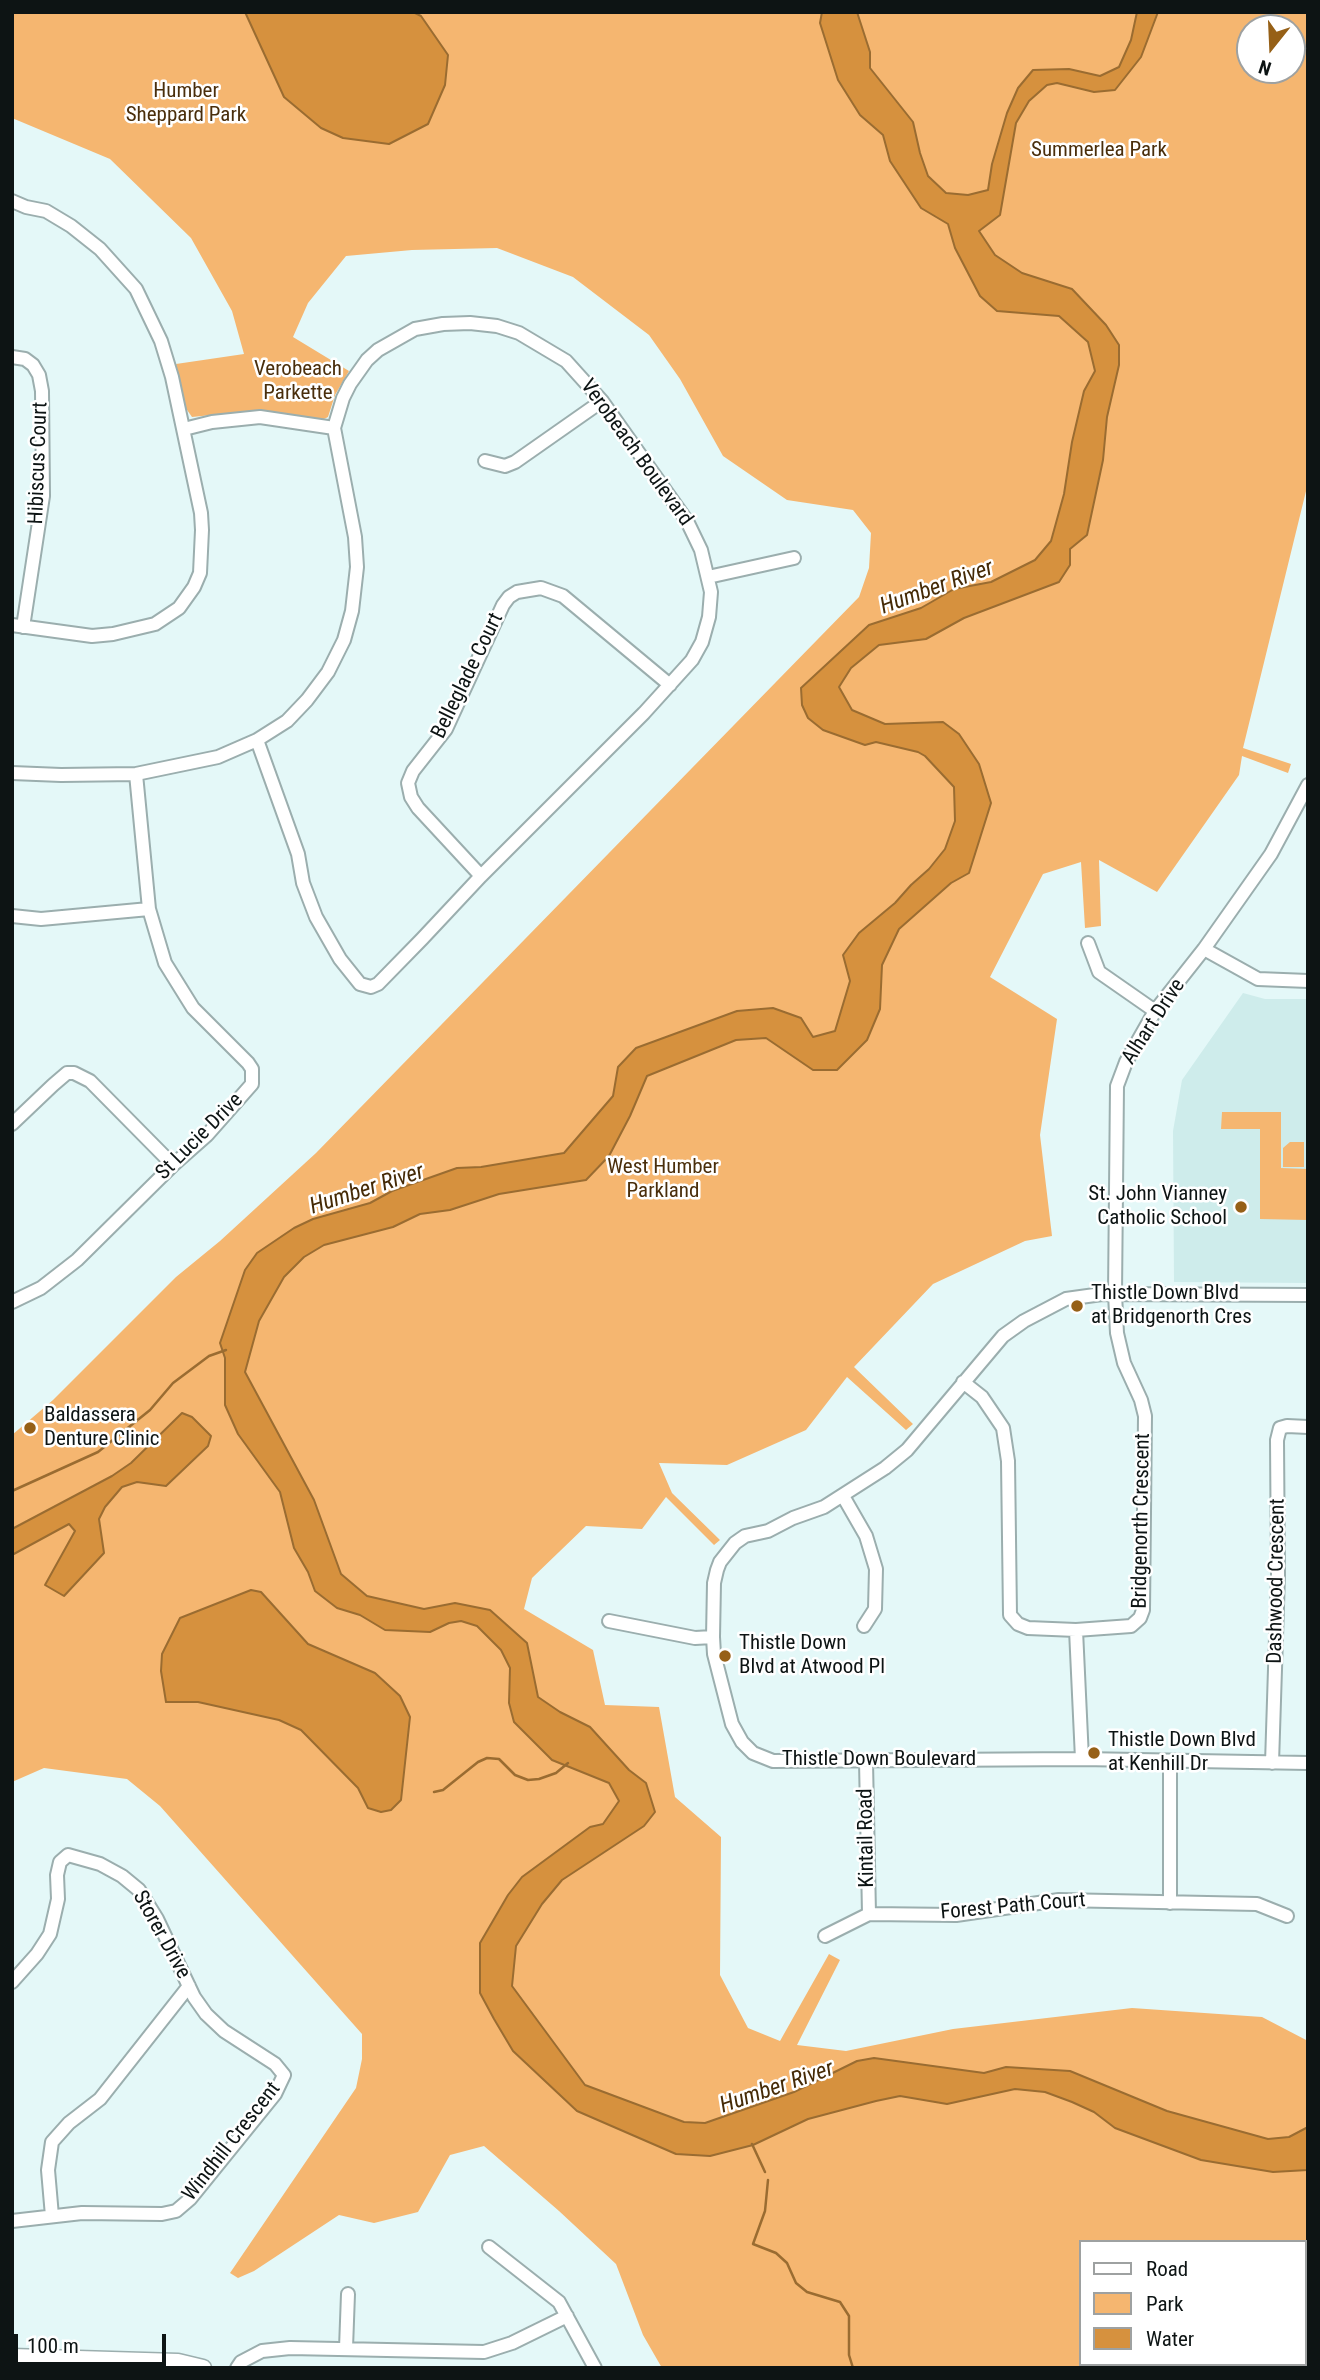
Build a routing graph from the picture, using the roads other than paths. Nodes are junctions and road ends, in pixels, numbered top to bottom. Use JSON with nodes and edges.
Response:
{"nodes":[{"id":1,"x":12,"y":201,"type":"edge"},
{"id":2,"x":12,"y":356,"type":"edge"},
{"id":3,"x":603,"y":401,"type":"junction"},
{"id":4,"x":334,"y":428,"type":"junction"},
{"id":5,"x":184,"y":429,"type":"junction"},
{"id":6,"x":485,"y":461,"type":"dead end"},
{"id":7,"x":794,"y":558,"type":"dead end"},
{"id":8,"x":708,"y":577,"type":"junction"},
{"id":9,"x":18,"y":626,"type":"edge"},
{"id":10,"x":670,"y":684,"type":"junction"},
{"id":11,"x":257,"y":740,"type":"junction"},
{"id":12,"x":12,"y":773,"type":"edge"},
{"id":13,"x":136,"y":774,"type":"junction"},
{"id":14,"x":1308,"y":785,"type":"edge"},
{"id":15,"x":481,"y":876,"type":"junction"},
{"id":16,"x":149,"y":909,"type":"junction"},
{"id":17,"x":12,"y":916,"type":"edge"},
{"id":18,"x":1088,"y":943,"type":"dead end"},
{"id":19,"x":1204,"y":949,"type":"junction"},
{"id":20,"x":1308,"y":981,"type":"edge"},
{"id":21,"x":1155,"y":1011,"type":"junction"},
{"id":22,"x":12,"y":1124,"type":"edge"},
{"id":23,"x":173,"y":1165,"type":"junction"},
{"id":24,"x":1115,"y":1294,"type":"junction"},
{"id":25,"x":1308,"y":1295,"type":"edge"},
{"id":26,"x":12,"y":1301,"type":"edge"},
{"id":27,"x":963,"y":1382,"type":"junction"},
{"id":28,"x":1308,"y":1427,"type":"edge"},
{"id":29,"x":843,"y":1496,"type":"junction"},
{"id":30,"x":609,"y":1621,"type":"dead end"},
{"id":31,"x":864,"y":1626,"type":"dead end"},
{"id":32,"x":1076,"y":1630,"type":"junction"},
{"id":33,"x":713,"y":1637,"type":"junction"},
{"id":34,"x":1082,"y":1759,"type":"junction"},
{"id":35,"x":866,"y":1761,"type":"junction"},
{"id":36,"x":1170,"y":1762,"type":"junction"},
{"id":37,"x":1272,"y":1763,"type":"junction"},
{"id":38,"x":1308,"y":1763,"type":"edge"},
{"id":39,"x":1170,"y":1903,"type":"junction"},
{"id":40,"x":869,"y":1914,"type":"junction"},
{"id":41,"x":1287,"y":1916,"type":"dead end"},
{"id":42,"x":825,"y":1936,"type":"dead end"},
{"id":43,"x":12,"y":1982,"type":"edge"},
{"id":44,"x":189,"y":1986,"type":"junction"},
{"id":45,"x":284,"y":2075,"type":"joint"},
{"id":46,"x":52,"y":2216,"type":"junction"},
{"id":47,"x":12,"y":2221,"type":"edge"},
{"id":48,"x":489,"y":2247,"type":"dead end"},
{"id":49,"x":348,"y":2294,"type":"dead end"},
{"id":50,"x":568,"y":2316,"type":"junction"},
{"id":51,"x":346,"y":2348,"type":"junction"},
{"id":52,"x":12,"y":2357,"type":"edge"},
{"id":53,"x":203,"y":2368,"type":"edge"},
{"id":54,"x":237,"y":2368,"type":"edge"},
{"id":55,"x":596,"y":2368,"type":"edge"}],
"edges":[{"from":1,"to":5,"type":"street"},
{"from":2,"to":9,"type":"street","name":"Hibiscus Court"},
{"from":3,"to":4,"type":"street","name":"Verobeach Boulevard"},
{"from":3,"to":6,"type":"street"},
{"from":3,"to":8,"type":"street","name":"Verobeach Boulevard"},
{"from":4,"to":5,"type":"street"},
{"from":4,"to":11,"type":"street","name":"Verobeach Boulevard"},
{"from":5,"to":9,"type":"street"},
{"from":7,"to":8,"type":"street"},
{"from":8,"to":10,"type":"street","name":"Verobeach Boulevard"},
{"from":10,"to":15,"type":"street","name":"Verobeach Boulevard"},
{"from":10,"to":15,"type":"street","name":"Belleglade Court"},
{"from":11,"to":13,"type":"street","name":"Verobeach Boulevard"},
{"from":11,"to":15,"type":"street","name":"Verobeach Boulevard"},
{"from":12,"to":13,"type":"street","name":"Verobeach Boulevard"},
{"from":13,"to":16,"type":"street","name":"St Lucie Drive"},
{"from":14,"to":19,"type":"street","name":"Alhart Drive"},
{"from":16,"to":17,"type":"street"},
{"from":16,"to":23,"type":"street","name":"St Lucie Drive"},
{"from":18,"to":21,"type":"street"},
{"from":19,"to":20,"type":"street"},
{"from":19,"to":21,"type":"street","name":"Alhart Drive"},
{"from":21,"to":24,"type":"street","name":"Alhart Drive"},
{"from":22,"to":23,"type":"street"},
{"from":23,"to":26,"type":"street","name":"St Lucie Drive"},
{"from":24,"to":25,"type":"street","name":"Thistle Down Boulevard"},
{"from":24,"to":27,"type":"street","name":"Thistle Down Boulevard"},
{"from":24,"to":32,"type":"street","name":"Bridgenorth Crescent"},
{"from":27,"to":29,"type":"street","name":"Thistle Down Boulevard"},
{"from":27,"to":32,"type":"street","name":"Bridgenorth Crescent"},
{"from":28,"to":37,"type":"street","name":"Dashwood Crescent"},
{"from":29,"to":31,"type":"street"},
{"from":29,"to":33,"type":"street","name":"Thistle Down Boulevard"},
{"from":30,"to":33,"type":"street"},
{"from":32,"to":34,"type":"street"},
{"from":33,"to":35,"type":"street","name":"Thistle Down Boulevard"},
{"from":34,"to":35,"type":"street","name":"Thistle Down Boulevard"},
{"from":34,"to":36,"type":"street","name":"Thistle Down Boulevard"},
{"from":35,"to":40,"type":"street","name":"Kintail Road"},
{"from":36,"to":37,"type":"street","name":"Thistle Down Boulevard"},
{"from":36,"to":39,"type":"street"},
{"from":37,"to":38,"type":"street","name":"Thistle Down Boulevard"},
{"from":39,"to":40,"type":"street","name":"Forest Path Court"},
{"from":39,"to":41,"type":"street","name":"Forest Path Court"},
{"from":40,"to":42,"type":"street","name":"Forest Path Court"},
{"from":43,"to":44,"type":"street","name":"Storer Drive"},
{"from":44,"to":45,"type":"street","name":"Storer Drive"},
{"from":44,"to":46,"type":"street"},
{"from":45,"to":46,"type":"street","name":"Windhill Crescent"},
{"from":46,"to":47,"type":"street","name":"Windhill Crescent"},
{"from":48,"to":50,"type":"street"},
{"from":49,"to":51,"type":"street"},
{"from":50,"to":51,"type":"street"},
{"from":50,"to":55,"type":"street"},
{"from":51,"to":54,"type":"street"},
{"from":52,"to":53,"type":"street"}]}
